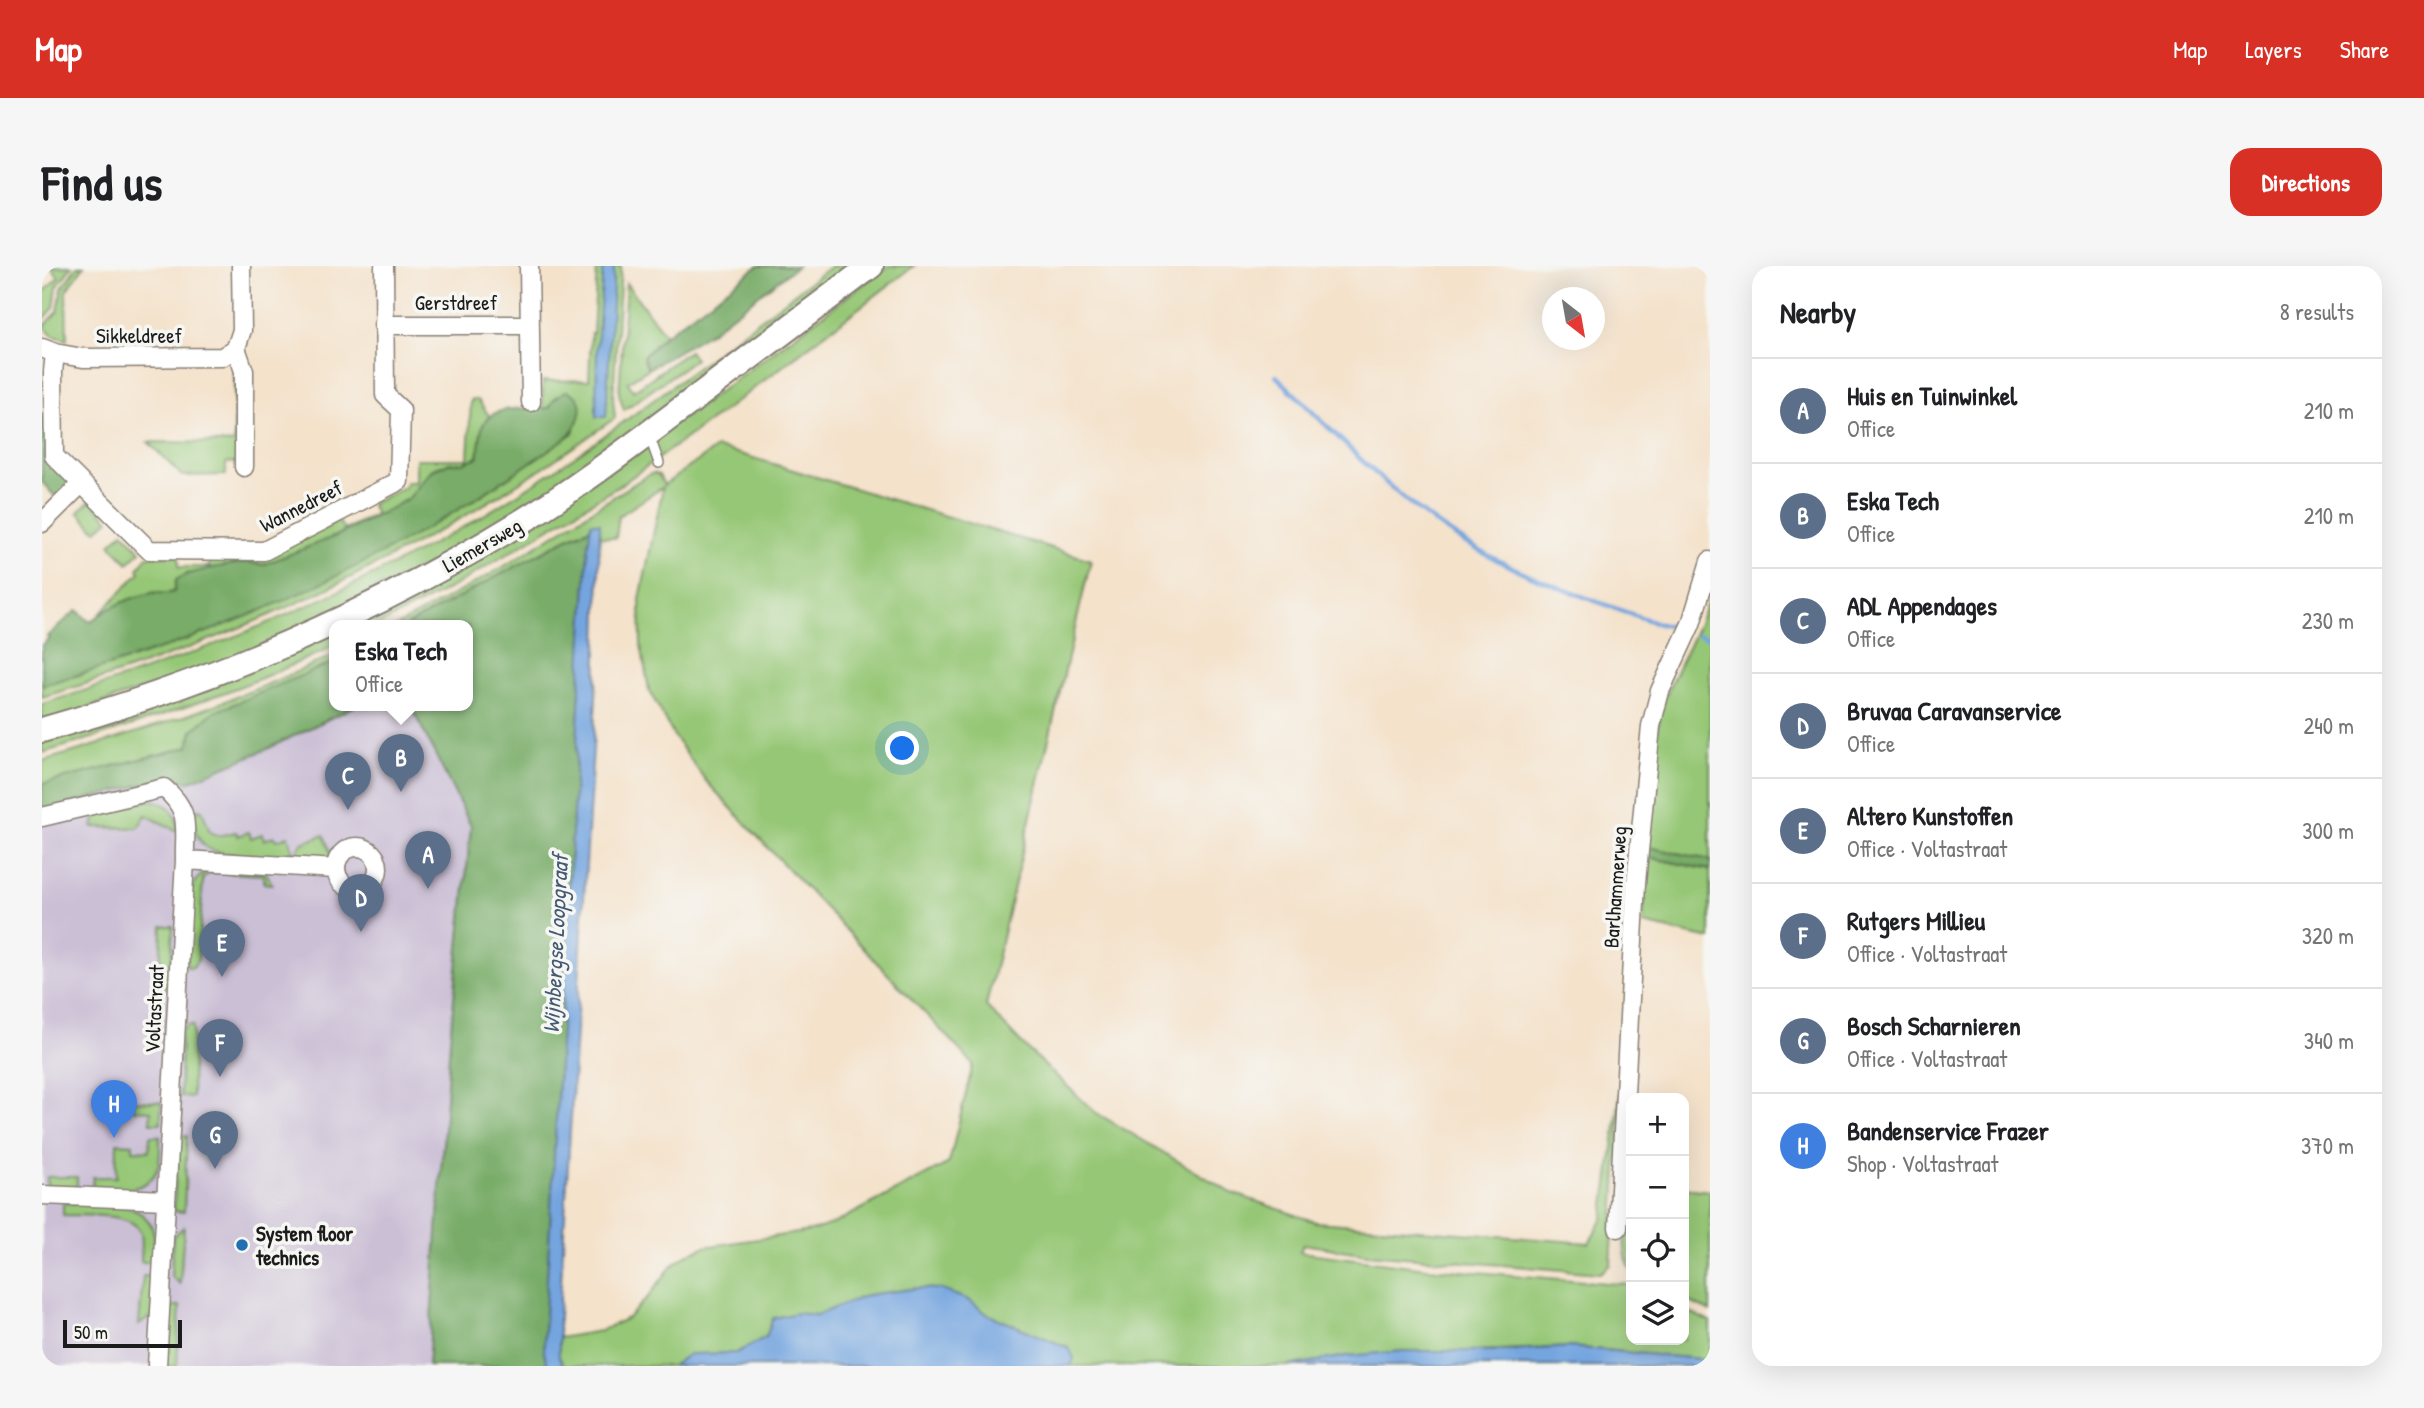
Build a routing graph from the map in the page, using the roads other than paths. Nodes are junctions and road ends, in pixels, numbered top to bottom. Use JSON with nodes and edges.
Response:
{"nodes":[{"id":1,"x":241,"y":266,"type":"edge"},
{"id":2,"x":384,"y":266,"type":"edge"},
{"id":3,"x":528,"y":266,"type":"edge"},
{"id":4,"x":871,"y":266,"type":"edge"},
{"id":5,"x":383,"y":324,"type":"junction"},
{"id":6,"x":529,"y":325,"type":"junction"},
{"id":7,"x":236,"y":348,"type":"junction"},
{"id":8,"x":49,"y":351,"type":"edge"},
{"id":9,"x":531,"y":402,"type":"dead end"},
{"id":10,"x":649,"y":434,"type":"junction"},
{"id":11,"x":659,"y":463,"type":"dead end"},
{"id":12,"x":244,"y":467,"type":"dead end"},
{"id":13,"x":81,"y":484,"type":"junction"},
{"id":14,"x":42,"y":523,"type":"edge"},
{"id":15,"x":1710,"y":561,"type":"edge"},
{"id":16,"x":342,"y":620,"type":"edge"},
{"id":17,"x":329,"y":626,"type":"edge"},
{"id":18,"x":42,"y":730,"type":"edge"},
{"id":19,"x":42,"y":817,"type":"edge"},
{"id":20,"x":185,"y":860,"type":"junction"},
{"id":21,"x":336,"y":869,"type":"dead end"},
{"id":22,"x":42,"y":1195,"type":"edge"},
{"id":23,"x":166,"y":1200,"type":"junction"},
{"id":24,"x":1618,"y":1228,"type":"dead end"},
{"id":25,"x":157,"y":1366,"type":"edge"}],
"edges":[{"from":1,"to":7,"type":"street"},
{"from":2,"to":5,"type":"street","name":"Wannedreef"},
{"from":3,"to":6,"type":"street"},
{"from":4,"to":10,"type":"main road","name":"Liemersweg"},
{"from":5,"to":6,"type":"street","name":"Gerstdreef"},
{"from":5,"to":13,"type":"street","name":"Wannedreef"},
{"from":6,"to":9,"type":"street"},
{"from":7,"to":8,"type":"street","name":"Sikkeldreef"},
{"from":7,"to":12,"type":"street"},
{"from":8,"to":13,"type":"street","name":"Wannedreef"},
{"from":10,"to":11,"type":"lane"},
{"from":10,"to":16,"type":"main road","name":"Liemersweg"},
{"from":13,"to":14,"type":"street"},
{"from":15,"to":24,"type":"street","name":"Barlhammerweg"},
{"from":17,"to":18,"type":"main road","name":"Liemersweg"},
{"from":19,"to":20,"type":"street","name":"Voltastraat"},
{"from":20,"to":21,"type":"street"},
{"from":20,"to":23,"type":"street","name":"Voltastraat"},
{"from":22,"to":23,"type":"street"},
{"from":23,"to":25,"type":"street","name":"Voltastraat"}]}
